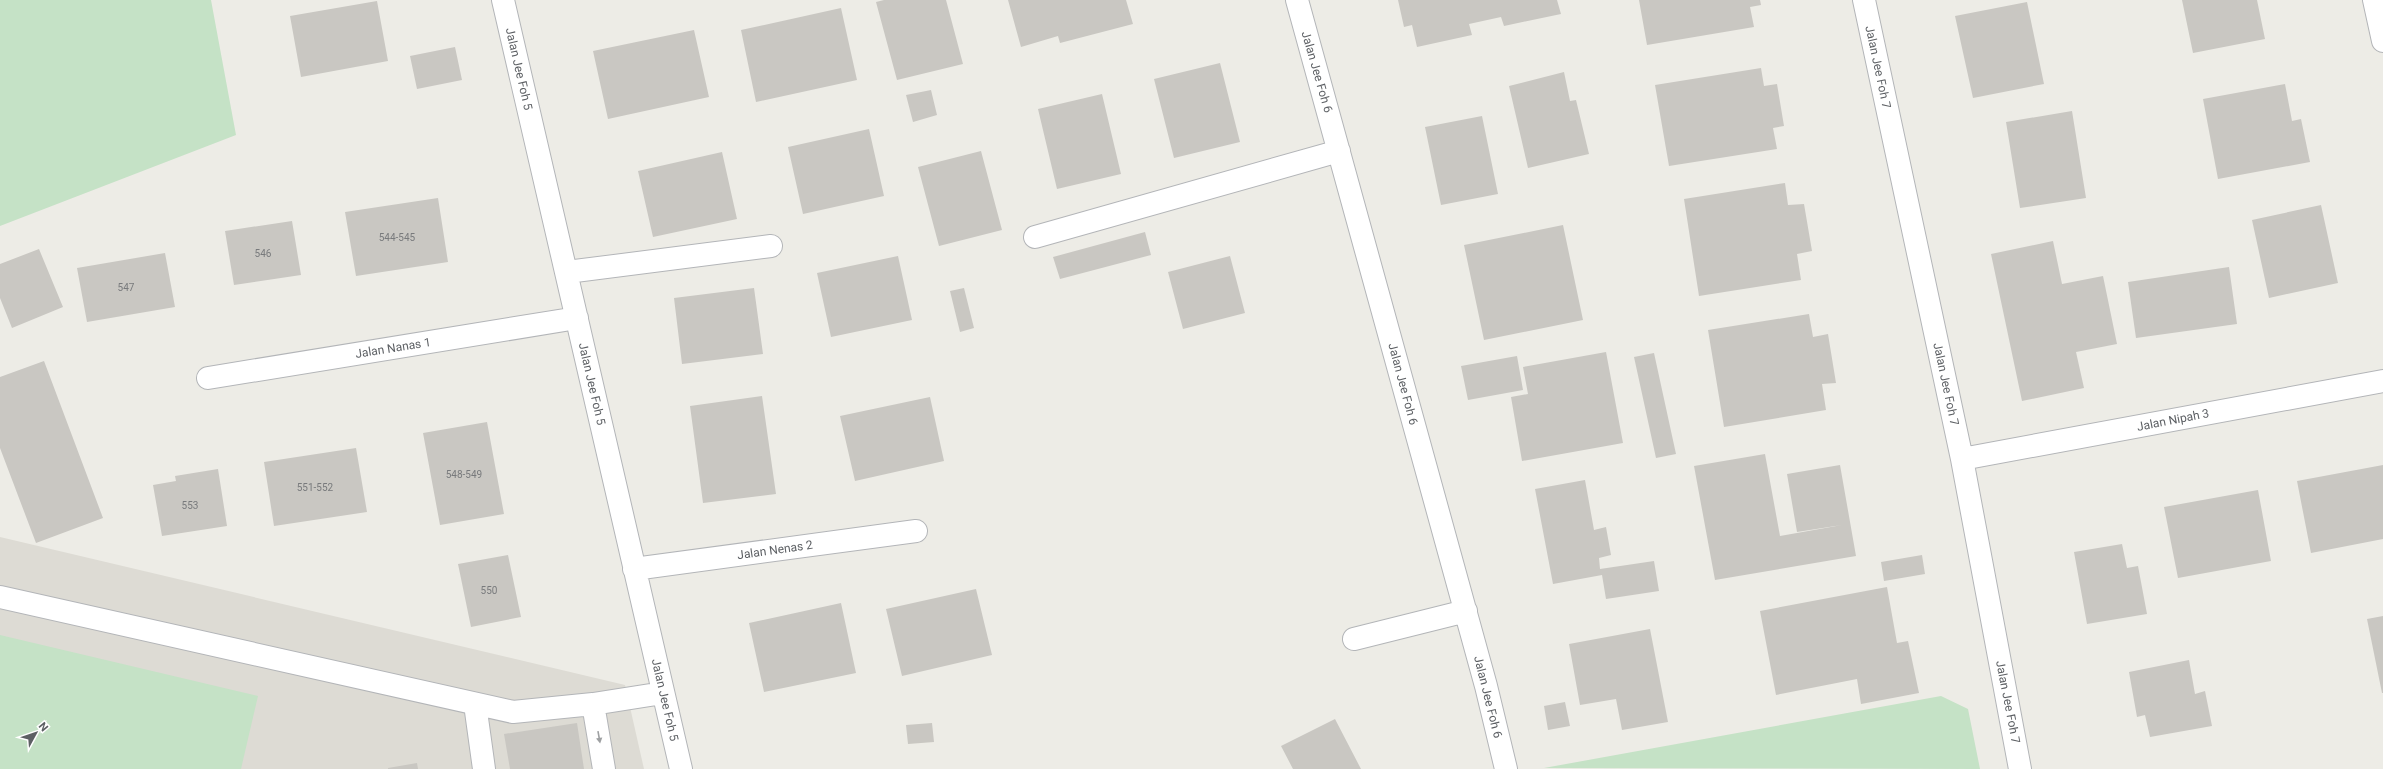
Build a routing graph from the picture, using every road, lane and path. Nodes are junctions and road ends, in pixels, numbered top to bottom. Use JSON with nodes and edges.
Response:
{"nodes":[{"id":1,"x":503,"y":0,"type":"edge"},
{"id":2,"x":1296,"y":0,"type":"edge"},
{"id":3,"x":1864,"y":0,"type":"edge"},
{"id":4,"x":2374,"y":0,"type":"edge"},
{"id":5,"x":2383,"y":41,"type":"edge"},
{"id":6,"x":1339,"y":151,"type":"junction"},
{"id":7,"x":1034,"y":237,"type":"dead end"},
{"id":8,"x":770,"y":246,"type":"dead end"},
{"id":9,"x":568,"y":272,"type":"junction"},
{"id":10,"x":577,"y":318,"type":"junction"},
{"id":11,"x":208,"y":378,"type":"dead end"},
{"id":12,"x":2383,"y":381,"type":"edge"},
{"id":13,"x":1962,"y":459,"type":"junction"},
{"id":14,"x":916,"y":531,"type":"dead end"},
{"id":15,"x":634,"y":569,"type":"junction"},
{"id":16,"x":0,"y":597,"type":"edge"},
{"id":17,"x":1466,"y":611,"type":"junction"},
{"id":18,"x":1354,"y":639,"type":"dead end"},
{"id":19,"x":663,"y":693,"type":"junction"},
{"id":20,"x":474,"y":704,"type":"junction"},
{"id":21,"x":593,"y":704,"type":"junction"},
{"id":22,"x":484,"y":769,"type":"edge"},
{"id":23,"x":604,"y":769,"type":"edge"},
{"id":24,"x":681,"y":769,"type":"edge"},
{"id":25,"x":1506,"y":769,"type":"edge"},
{"id":26,"x":2020,"y":769,"type":"edge"}],
"edges":[{"from":1,"to":9,"type":"street","name":"Jalan Jee Foh 5"},
{"from":2,"to":6,"type":"street","name":"Jalan Jee Foh 6"},
{"from":3,"to":13,"type":"street","name":"Jalan Jee Foh 7"},
{"from":4,"to":5,"type":"street"},
{"from":6,"to":7,"type":"street"},
{"from":6,"to":17,"type":"street","name":"Jalan Jee Foh 6"},
{"from":8,"to":9,"type":"street"},
{"from":9,"to":10,"type":"street","name":"Jalan Jee Foh 5"},
{"from":10,"to":11,"type":"street","name":"Jalan Nanas 1"},
{"from":10,"to":15,"type":"street","name":"Jalan Jee Foh 5"},
{"from":12,"to":13,"type":"street","name":"Jalan Nipah 3"},
{"from":13,"to":26,"type":"street","name":"Jalan Jee Foh 7"},
{"from":14,"to":15,"type":"street","name":"Jalan Nenas 2"},
{"from":15,"to":19,"type":"street","name":"Jalan Jee Foh 5"},
{"from":16,"to":20,"type":"street"},
{"from":17,"to":18,"type":"street"},
{"from":17,"to":25,"type":"street","name":"Jalan Jee Foh 6"},
{"from":19,"to":21,"type":"street"},
{"from":19,"to":24,"type":"street","name":"Jalan Jee Foh 5"},
{"from":20,"to":21,"type":"street"},
{"from":20,"to":22,"type":"street"},
{"from":21,"to":23,"type":"street","one_way":true}]}
